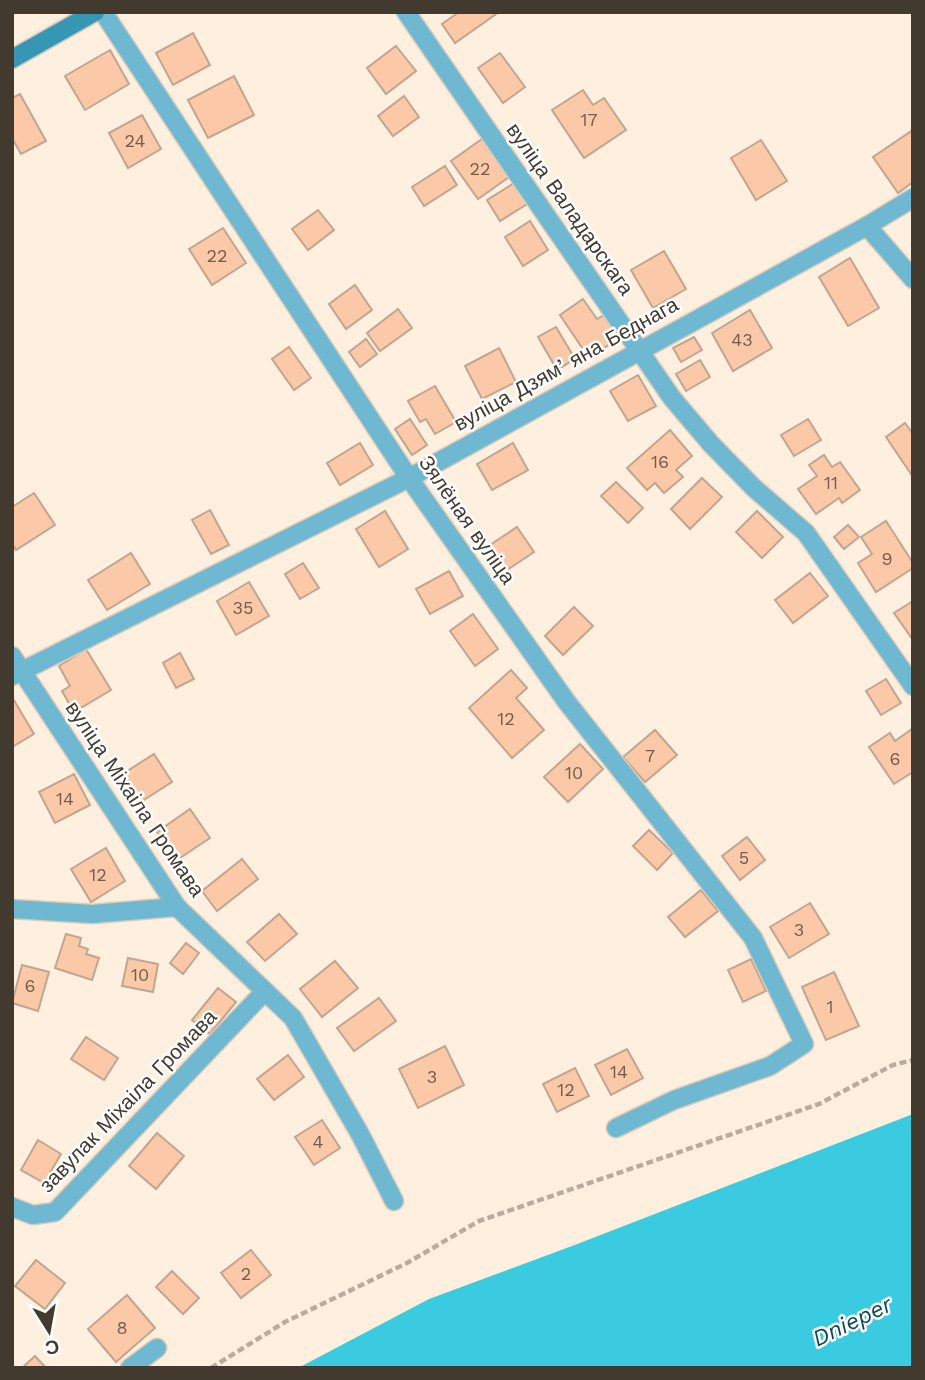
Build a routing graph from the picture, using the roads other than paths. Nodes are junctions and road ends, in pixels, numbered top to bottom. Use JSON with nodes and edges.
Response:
{"nodes":[{"id":1,"x":95,"y":12,"type":"edge"},
{"id":2,"x":103,"y":12,"type":"edge"},
{"id":3,"x":406,"y":12,"type":"edge"},
{"id":4,"x":12,"y":59,"type":"edge"},
{"id":5,"x":913,"y":198,"type":"edge"},
{"id":6,"x":866,"y":226,"type":"junction"},
{"id":7,"x":913,"y":279,"type":"edge"},
{"id":8,"x":640,"y":349,"type":"junction"},
{"id":9,"x":409,"y":478,"type":"junction"},
{"id":10,"x":12,"y":656,"type":"edge"},
{"id":11,"x":17,"y":673,"type":"edge"},
{"id":12,"x":913,"y":686,"type":"edge"},
{"id":13,"x":177,"y":907,"type":"junction"},
{"id":14,"x":12,"y":909,"type":"edge"},
{"id":15,"x":265,"y":991,"type":"junction"},
{"id":16,"x":616,"y":1128,"type":"dead end"},
{"id":17,"x":394,"y":1200,"type":"dead end"},
{"id":18,"x":12,"y":1207,"type":"edge"},
{"id":19,"x":157,"y":1348,"type":"dead end"},
{"id":20,"x":130,"y":1368,"type":"edge"}],
"edges":[{"from":1,"to":4,"type":"street"},
{"from":2,"to":9,"type":"street","name":"Зялёная вуліца"},
{"from":3,"to":8,"type":"street","name":"вуліца Валадарскага"},
{"from":5,"to":6,"type":"street","name":"вуліца Дзямʼяна Беднага"},
{"from":6,"to":7,"type":"street"},
{"from":6,"to":8,"type":"street","name":"вуліца Дзямʼяна Беднага"},
{"from":8,"to":9,"type":"street","name":"вуліца Дзямʼяна Беднага"},
{"from":8,"to":12,"type":"street","name":"вуліца Валадарскага"},
{"from":9,"to":11,"type":"street","name":"вуліца Дзямʼяна Беднага"},
{"from":9,"to":16,"type":"street","name":"Зялёная вуліца"},
{"from":10,"to":11,"type":"street","name":"вуліца Міхаіла Громава"},
{"from":11,"to":13,"type":"street","name":"вуліца Міхаіла Громава"},
{"from":13,"to":14,"type":"street"},
{"from":13,"to":15,"type":"street","name":"вуліца Міхаіла Громава"},
{"from":15,"to":17,"type":"street","name":"вуліца Міхаіла Громава"},
{"from":15,"to":18,"type":"street","name":"завулак Міхаіла Громава"},
{"from":19,"to":20,"type":"street"}]}
